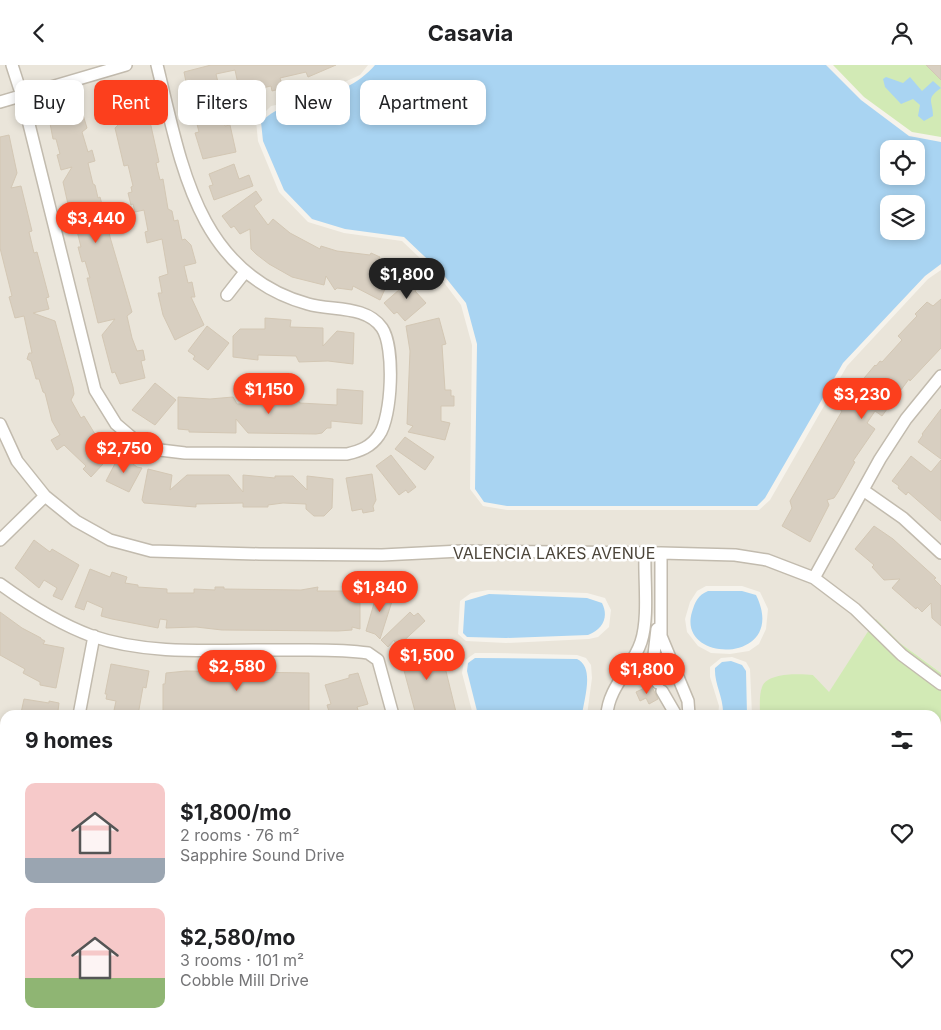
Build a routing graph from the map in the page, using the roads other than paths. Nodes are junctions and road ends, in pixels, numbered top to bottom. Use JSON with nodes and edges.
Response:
{"nodes":[{"id":1,"x":12,"y":65,"type":"edge"},
{"id":2,"x":126,"y":65,"type":"edge"},
{"id":3,"x":157,"y":65,"type":"edge"},
{"id":4,"x":17,"y":80,"type":"edge"},
{"id":5,"x":76,"y":80,"type":"edge"},
{"id":6,"x":15,"y":98,"type":"edge"},
{"id":7,"x":0,"y":102,"type":"edge"},
{"id":8,"x":29,"y":125,"type":"edge"},
{"id":9,"x":246,"y":272,"type":"junction"},
{"id":10,"x":227,"y":295,"type":"dead end"},
{"id":11,"x":941,"y":376,"type":"edge"},
{"id":12,"x":0,"y":424,"type":"edge"},
{"id":13,"x":863,"y":490,"type":"junction"},
{"id":14,"x":46,"y":496,"type":"junction"},
{"id":15,"x":0,"y":540,"type":"edge"},
{"id":16,"x":661,"y":553,"type":"junction"},
{"id":17,"x":941,"y":553,"type":"edge"},
{"id":18,"x":645,"y":554,"type":"junction"},
{"id":19,"x":814,"y":578,"type":"junction"},
{"id":20,"x":0,"y":584,"type":"edge"},
{"id":21,"x":660,"y":611,"type":"junction"},
{"id":22,"x":94,"y":636,"type":"junction"},
{"id":23,"x":941,"y":684,"type":"edge"},
{"id":24,"x":80,"y":710,"type":"edge"},
{"id":25,"x":393,"y":710,"type":"edge"},
{"id":26,"x":608,"y":710,"type":"edge"},
{"id":27,"x":673,"y":710,"type":"edge"},
{"id":28,"x":689,"y":710,"type":"edge"}],
"edges":[{"from":1,"to":4,"type":"street"},
{"from":2,"to":5,"type":"street"},
{"from":3,"to":9,"type":"street"},
{"from":6,"to":7,"type":"street"},
{"from":8,"to":9,"type":"street"},
{"from":9,"to":10,"type":"street"},
{"from":11,"to":13,"type":"street"},
{"from":12,"to":14,"type":"street","name":"VALENCIA LAKES AVENUE"},
{"from":13,"to":17,"type":"street"},
{"from":13,"to":19,"type":"street"},
{"from":14,"to":15,"type":"street"},
{"from":14,"to":18,"type":"street","name":"VALENCIA LAKES AVENUE"},
{"from":16,"to":18,"type":"street","name":"VALENCIA LAKES AVENUE"},
{"from":16,"to":19,"type":"street","name":"VALENCIA LAKES AVENUE"},
{"from":16,"to":21,"type":"street"},
{"from":18,"to":26,"type":"street"},
{"from":19,"to":23,"type":"street","name":"VALENCIA LAKES AVENUE"},
{"from":20,"to":22,"type":"street"},
{"from":21,"to":27,"type":"street"},
{"from":21,"to":28,"type":"street"},
{"from":22,"to":24,"type":"street"},
{"from":22,"to":25,"type":"street"}]}
